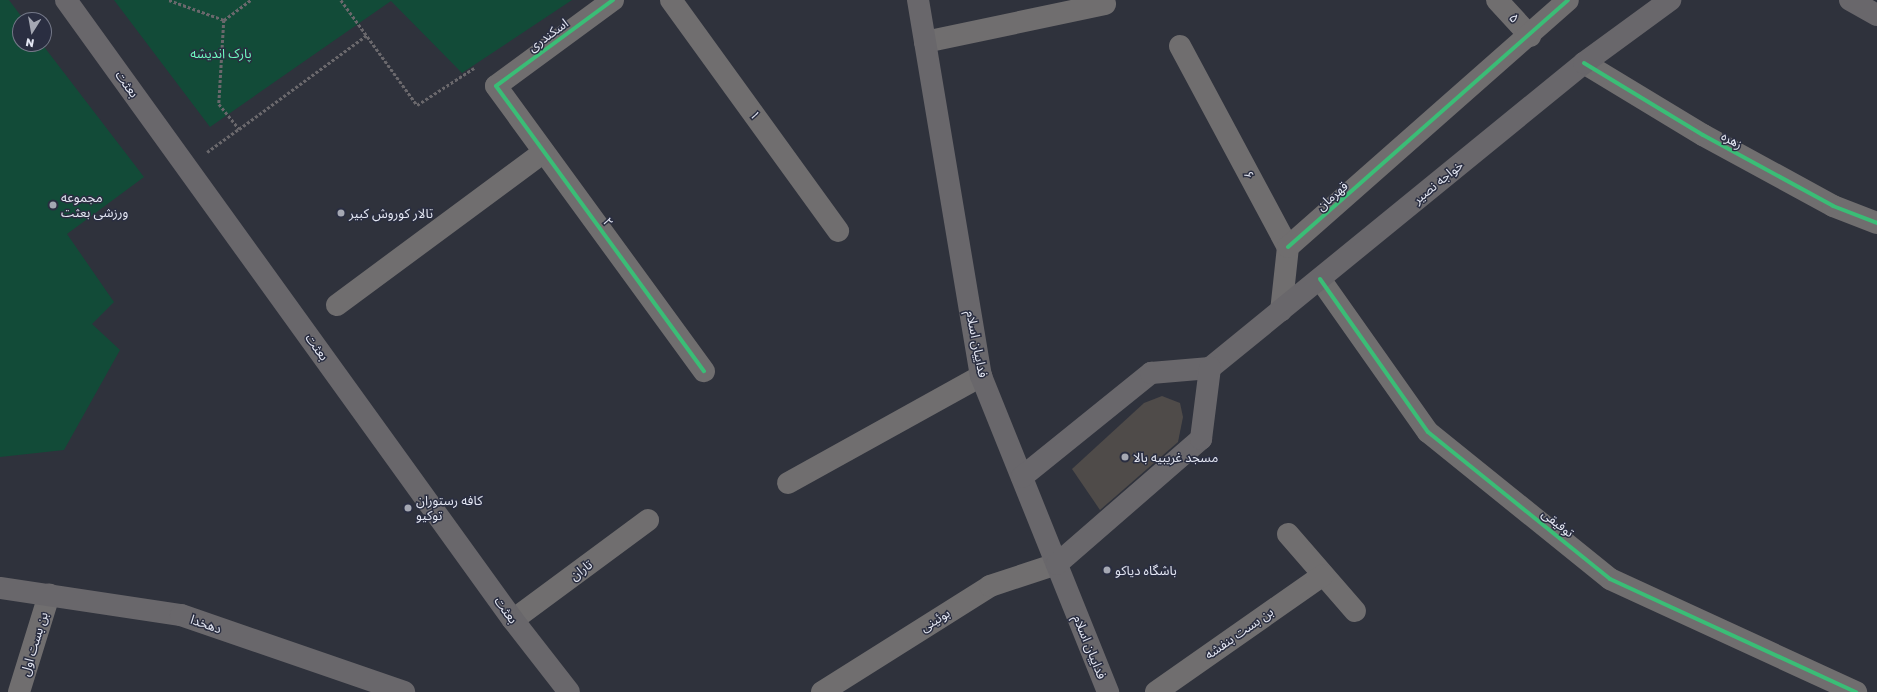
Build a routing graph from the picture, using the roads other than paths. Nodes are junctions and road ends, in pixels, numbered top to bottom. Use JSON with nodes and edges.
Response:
{"nodes":[{"id":1,"x":66,"y":0,"type":"edge"},
{"id":2,"x":613,"y":0,"type":"edge"},
{"id":3,"x":671,"y":0,"type":"edge"},
{"id":4,"x":918,"y":0,"type":"edge"},
{"id":5,"x":1497,"y":0,"type":"edge"},
{"id":6,"x":1568,"y":0,"type":"edge"},
{"id":7,"x":1670,"y":0,"type":"edge"},
{"id":8,"x":1850,"y":0,"type":"edge"},
{"id":9,"x":1105,"y":4,"type":"dead end"},
{"id":10,"x":1877,"y":15,"type":"edge"},
{"id":11,"x":1530,"y":36,"type":"junction"},
{"id":12,"x":925,"y":42,"type":"junction"},
{"id":13,"x":1180,"y":46,"type":"dead end"},
{"id":14,"x":1584,"y":63,"type":"junction"},
{"id":15,"x":496,"y":86,"type":"joint"},
{"id":16,"x":544,"y":152,"type":"junction"},
{"id":17,"x":1877,"y":223,"type":"edge"},
{"id":18,"x":838,"y":231,"type":"dead end"},
{"id":19,"x":1288,"y":247,"type":"junction"},
{"id":20,"x":1320,"y":279,"type":"junction"},
{"id":21,"x":337,"y":305,"type":"dead end"},
{"id":22,"x":1281,"y":310,"type":"junction"},
{"id":23,"x":1210,"y":368,"type":"junction"},
{"id":24,"x":704,"y":371,"type":"dead end"},
{"id":25,"x":981,"y":376,"type":"junction"},
{"id":26,"x":1022,"y":477,"type":"junction"},
{"id":27,"x":788,"y":483,"type":"dead end"},
{"id":28,"x":648,"y":520,"type":"dead end"},
{"id":29,"x":1288,"y":534,"type":"dead end"},
{"id":30,"x":1056,"y":564,"type":"junction"},
{"id":31,"x":1323,"y":575,"type":"junction"},
{"id":32,"x":0,"y":588,"type":"edge"},
{"id":33,"x":49,"y":595,"type":"junction"},
{"id":34,"x":1355,"y":611,"type":"dead end"},
{"id":35,"x":513,"y":620,"type":"junction"},
{"id":36,"x":19,"y":692,"type":"edge"},
{"id":37,"x":404,"y":692,"type":"edge"},
{"id":38,"x":569,"y":692,"type":"edge"},
{"id":39,"x":822,"y":692,"type":"edge"},
{"id":40,"x":1108,"y":692,"type":"edge"},
{"id":41,"x":1156,"y":692,"type":"edge"},
{"id":42,"x":1856,"y":692,"type":"edge"}],
"edges":[{"from":1,"to":35,"type":"main road","name":"بعثت"},
{"from":2,"to":15,"type":"street","name":"اسکندری"},
{"from":3,"to":18,"type":"street","name":"۱"},
{"from":4,"to":12,"type":"main road","name":"فداییان اسلام"},
{"from":5,"to":11,"type":"street","name":"۵"},
{"from":6,"to":11,"type":"street","name":"قهرمان"},
{"from":7,"to":14,"type":"main road","name":"خواجه نصیر"},
{"from":8,"to":10,"type":"main road"},
{"from":9,"to":12,"type":"street"},
{"from":11,"to":19,"type":"street","name":"قهرمان"},
{"from":12,"to":25,"type":"main road","name":"فداییان اسلام"},
{"from":13,"to":19,"type":"street","name":"۶"},
{"from":14,"to":17,"type":"street","name":"زهره"},
{"from":14,"to":20,"type":"main road","name":"خواجه نصیر"},
{"from":15,"to":16,"type":"street","name":"۲"},
{"from":16,"to":21,"type":"street"},
{"from":16,"to":24,"type":"street","name":"۲"},
{"from":19,"to":22,"type":"street"},
{"from":20,"to":22,"type":"main road","name":"خواجه نصیر"},
{"from":20,"to":42,"type":"street","name":"توفیقی"},
{"from":22,"to":23,"type":"main road","name":"خواجه نصیر"},
{"from":23,"to":26,"type":"main road"},
{"from":23,"to":30,"type":"main road"},
{"from":25,"to":26,"type":"main road","name":"فداییان اسلام"},
{"from":25,"to":27,"type":"street"},
{"from":26,"to":30,"type":"main road","name":"فداییان اسلام"},
{"from":28,"to":35,"type":"street","name":"تاران"},
{"from":29,"to":31,"type":"street"},
{"from":30,"to":39,"type":"street","name":"بوئینی"},
{"from":30,"to":40,"type":"main road","name":"فداییان اسلام"},
{"from":31,"to":34,"type":"street"},
{"from":31,"to":41,"type":"street","name":"بن بست بنفشه"},
{"from":32,"to":33,"type":"main road","name":"دهخدا"},
{"from":33,"to":36,"type":"street","name":"بن بست اول"},
{"from":33,"to":37,"type":"main road","name":"دهخدا"},
{"from":35,"to":38,"type":"main road","name":"بعثت"}]}
